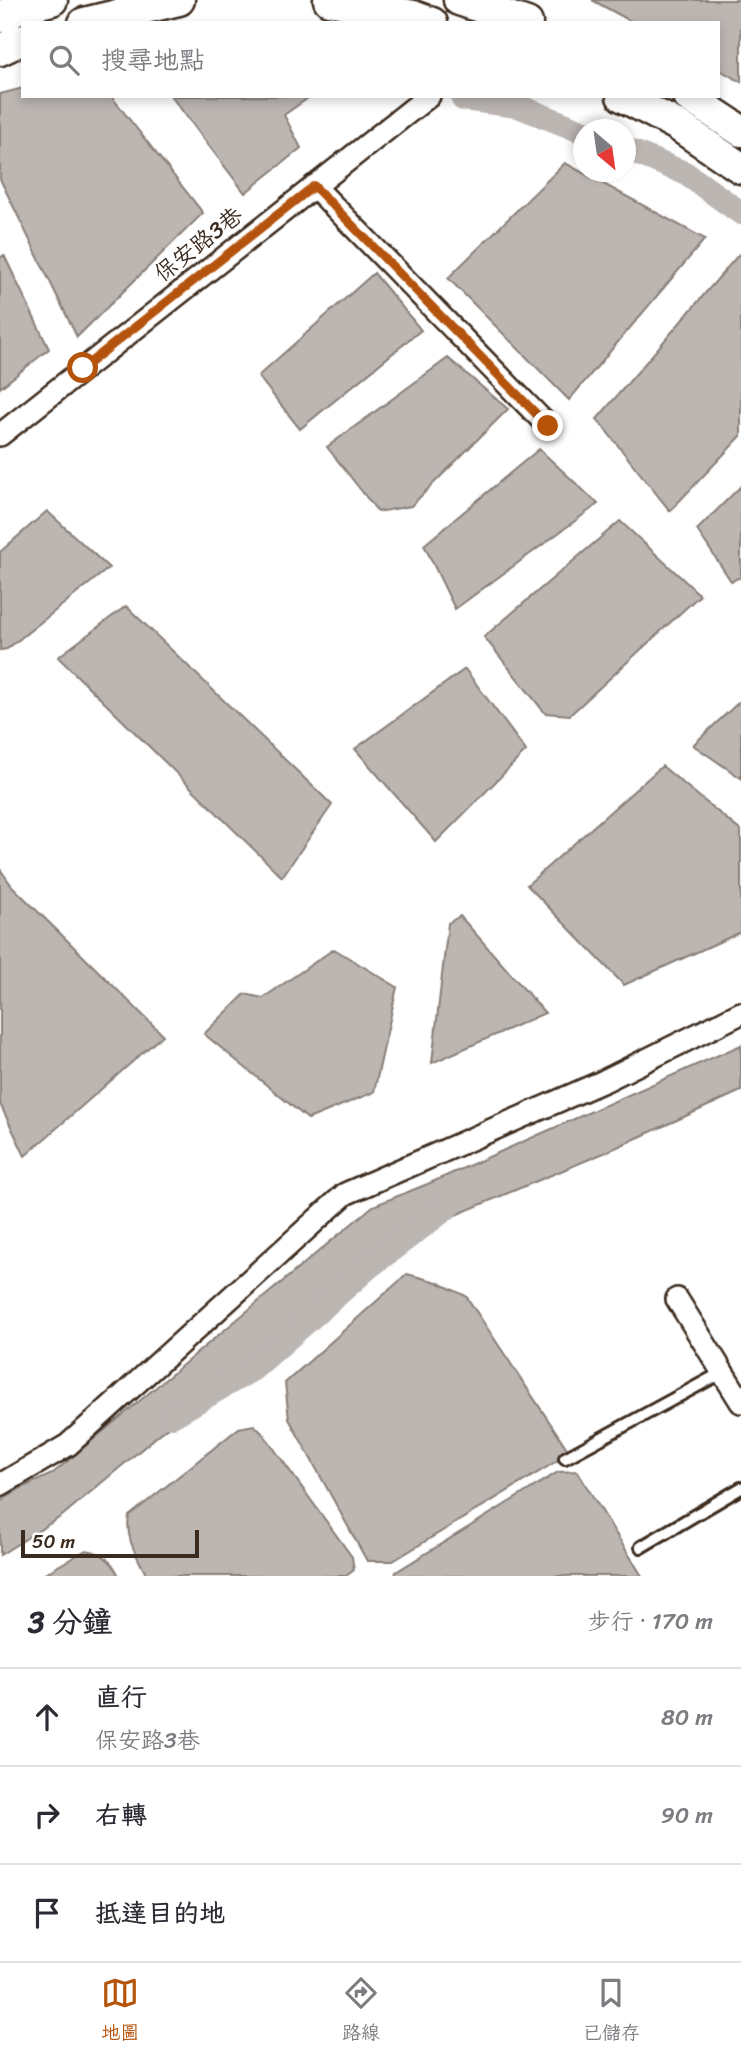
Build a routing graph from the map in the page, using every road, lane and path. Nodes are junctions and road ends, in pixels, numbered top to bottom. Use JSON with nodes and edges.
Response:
{"nodes":[{"id":1,"x":52,"y":0,"type":"edge"},
{"id":2,"x":178,"y":0,"type":"edge"},
{"id":3,"x":329,"y":0,"type":"edge"},
{"id":4,"x":459,"y":0,"type":"edge"},
{"id":5,"x":0,"y":17,"type":"edge"},
{"id":6,"x":92,"y":21,"type":"edge"},
{"id":7,"x":426,"y":21,"type":"edge"},
{"id":8,"x":512,"y":21,"type":"edge"},
{"id":9,"x":21,"y":40,"type":"edge"},
{"id":10,"x":0,"y":50,"type":"edge"},
{"id":11,"x":426,"y":98,"type":"edge"},
{"id":12,"x":626,"y":98,"type":"edge"},
{"id":13,"x":691,"y":98,"type":"edge"},
{"id":14,"x":741,"y":131,"type":"edge"},
{"id":15,"x":741,"y":168,"type":"edge"},
{"id":16,"x":314,"y":186,"type":"junction"},
{"id":17,"x":548,"y":426,"type":"dead end"},
{"id":18,"x":0,"y":435,"type":"edge"},
{"id":19,"x":741,"y":1013,"type":"edge"},
{"id":20,"x":677,"y":1299,"type":"dead end"},
{"id":21,"x":723,"y":1372,"type":"junction"},
{"id":22,"x":741,"y":1402,"type":"edge"},
{"id":23,"x":565,"y":1458,"type":"dead end"},
{"id":24,"x":0,"y":1485,"type":"edge"},
{"id":25,"x":741,"y":1488,"type":"edge"},
{"id":26,"x":641,"y":1547,"type":"dead end"}],
"edges":[{"from":1,"to":5,"type":"street"},
{"from":2,"to":6,"type":"street"},
{"from":3,"to":7,"type":"street"},
{"from":4,"to":8,"type":"street"},
{"from":9,"to":10,"type":"street"},
{"from":11,"to":16,"type":"street","name":"保安路3巷"},
{"from":12,"to":15,"type":"street"},
{"from":13,"to":14,"type":"street"},
{"from":16,"to":17,"type":"street"},
{"from":16,"to":18,"type":"street","name":"保安路3巷"},
{"from":19,"to":24,"type":"street"},
{"from":20,"to":21,"type":"street"},
{"from":21,"to":22,"type":"street"},
{"from":21,"to":23,"type":"lane"},
{"from":25,"to":26,"type":"lane"}]}
